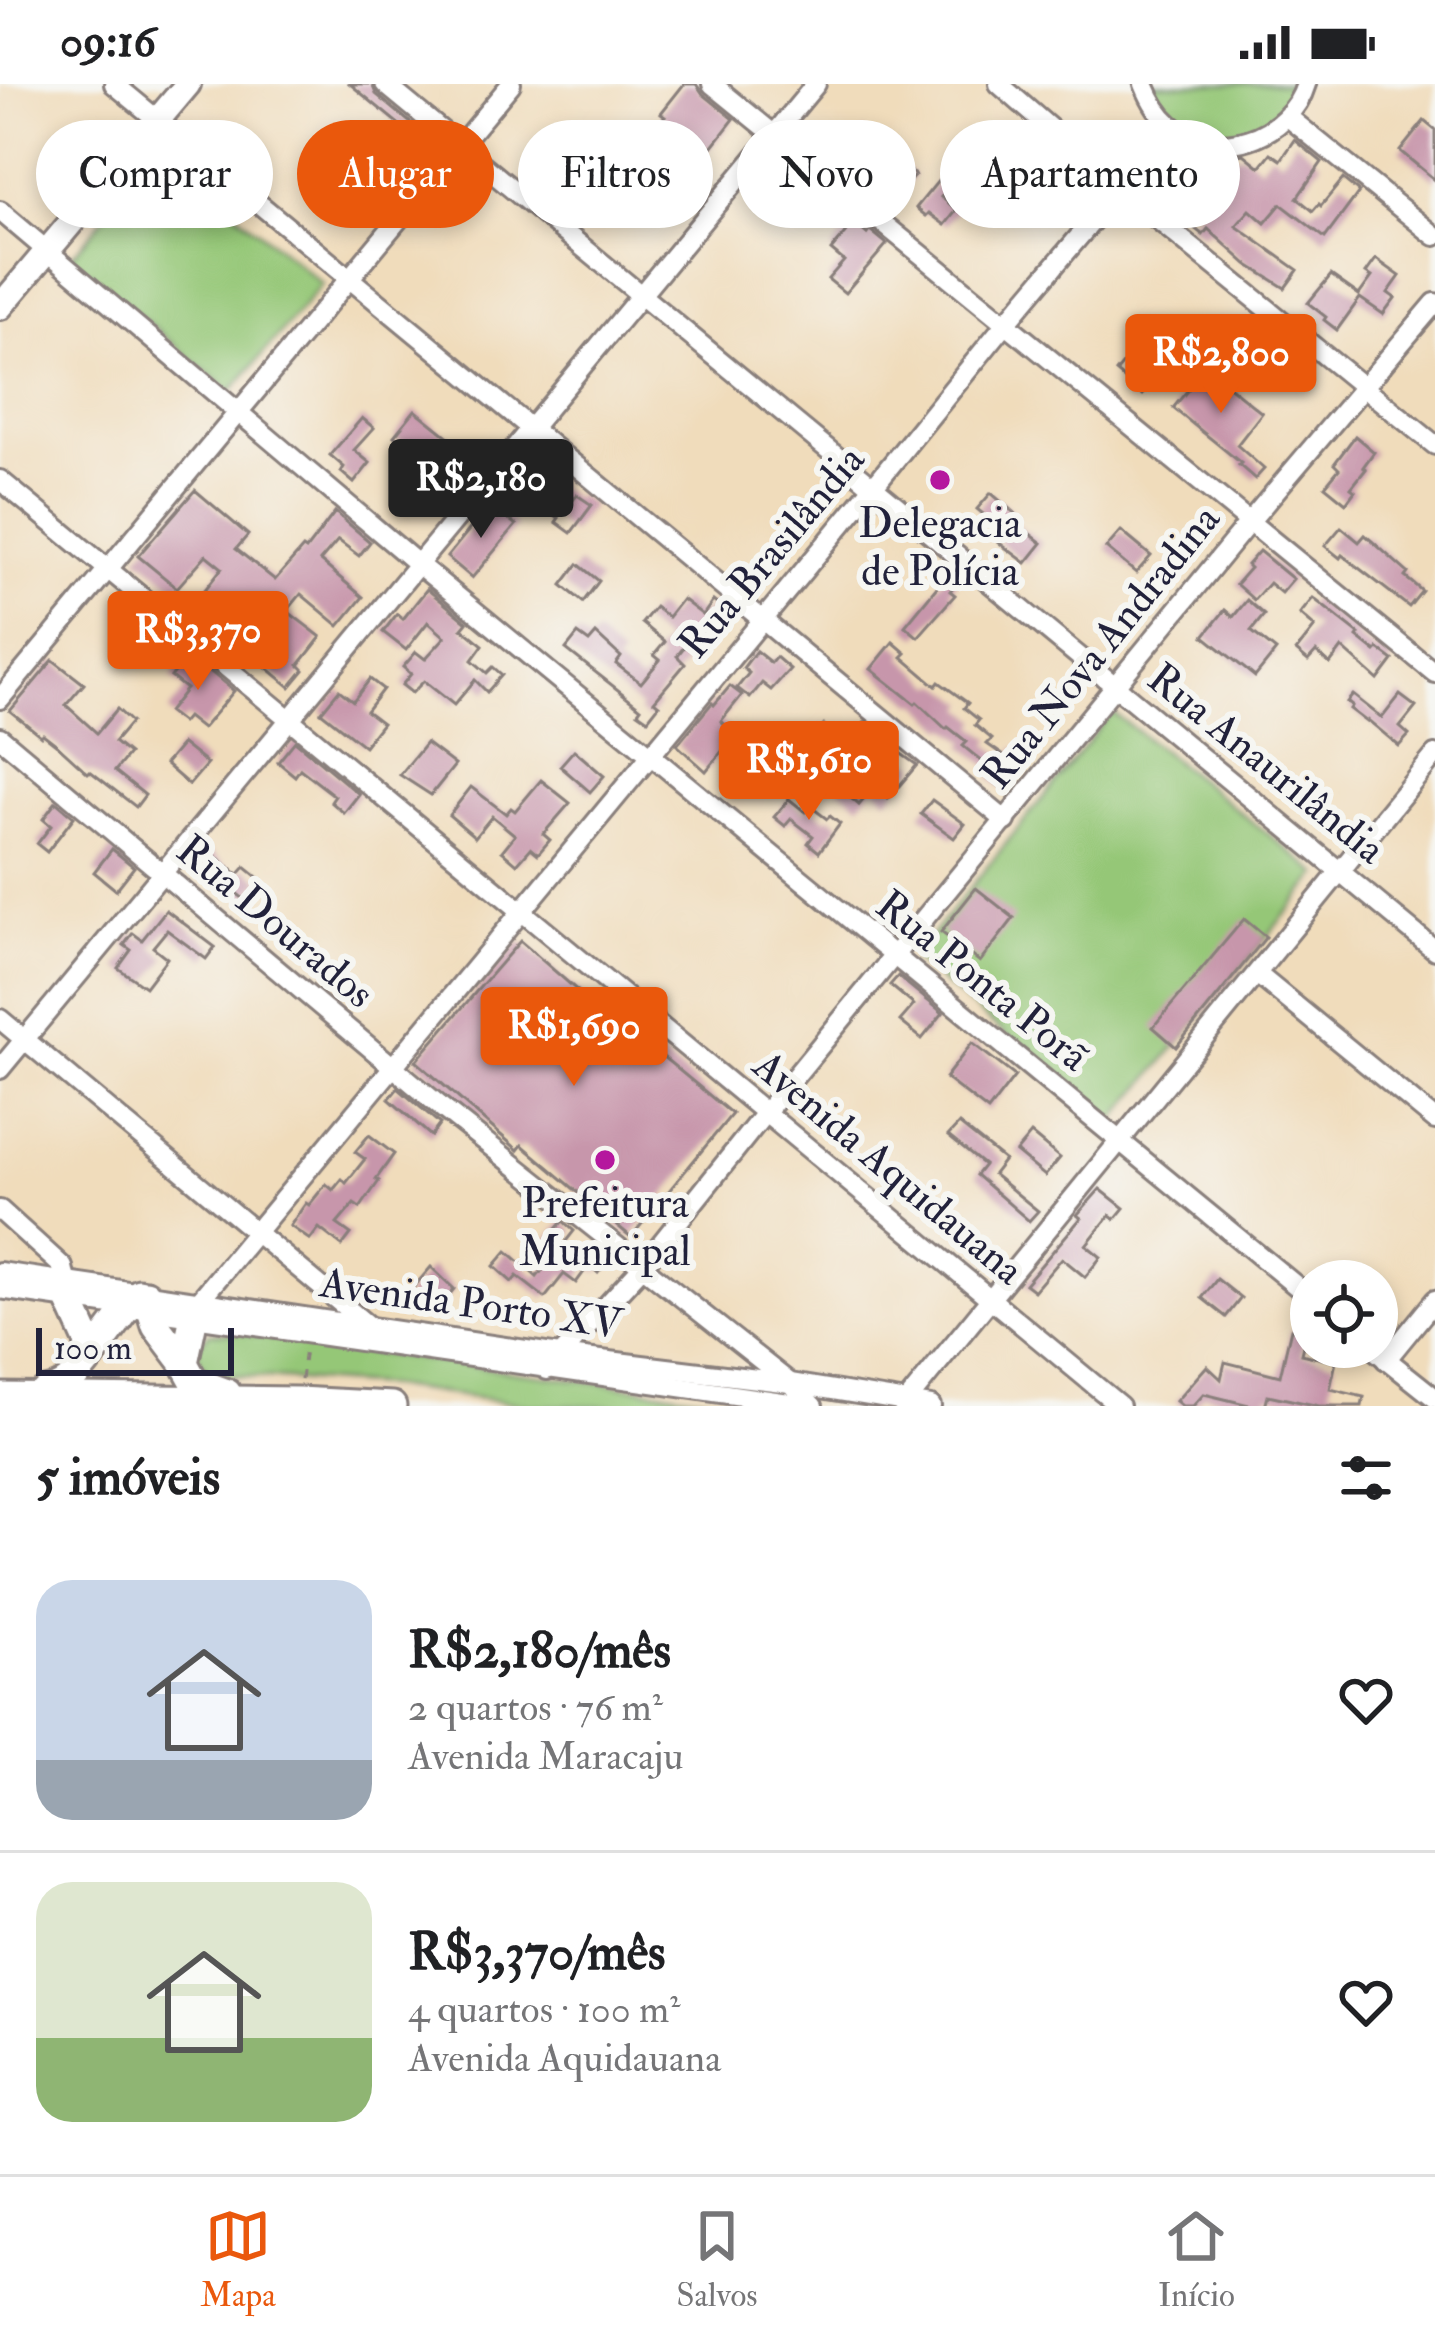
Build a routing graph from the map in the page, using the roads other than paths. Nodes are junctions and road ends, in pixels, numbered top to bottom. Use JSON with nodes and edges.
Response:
{"nodes":[{"id":1,"x":114,"y":84,"type":"edge"},
{"id":2,"x":188,"y":84,"type":"edge"},
{"id":3,"x":385,"y":84,"type":"edge"},
{"id":4,"x":511,"y":84,"type":"edge"},
{"id":5,"x":712,"y":84,"type":"edge"},
{"id":6,"x":815,"y":84,"type":"edge"},
{"id":7,"x":999,"y":84,"type":"edge"},
{"id":8,"x":1144,"y":84,"type":"edge"},
{"id":9,"x":1306,"y":84,"type":"edge"},
{"id":10,"x":1288,"y":117,"type":"junction"},
{"id":11,"x":158,"y":120,"type":"joint"},
{"id":12,"x":428,"y":120,"type":"edge"},
{"id":13,"x":481,"y":120,"type":"edge"},
{"id":14,"x":756,"y":120,"type":"edge"},
{"id":15,"x":786,"y":120,"type":"edge"},
{"id":16,"x":1040,"y":120,"type":"edge"},
{"id":17,"x":1167,"y":120,"type":"edge"},
{"id":18,"x":1240,"y":141,"type":"edge"},
{"id":19,"x":494,"y":175,"type":"edge"},
{"id":20,"x":737,"y":180,"type":"edge"},
{"id":21,"x":0,"y":211,"type":"edge"},
{"id":22,"x":273,"y":216,"type":"edge"},
{"id":23,"x":65,"y":228,"type":"edge"},
{"id":24,"x":391,"y":228,"type":"edge"},
{"id":25,"x":889,"y":228,"type":"edge"},
{"id":26,"x":1087,"y":228,"type":"edge"},
{"id":27,"x":1168,"y":228,"type":"edge"},
{"id":28,"x":1435,"y":236,"type":"edge"},
{"id":29,"x":46,"y":250,"type":"junction"},
{"id":30,"x":349,"y":279,"type":"junction"},
{"id":31,"x":641,"y":296,"type":"junction"},
{"id":32,"x":1435,"y":303,"type":"edge"},
{"id":33,"x":0,"y":307,"type":"edge"},
{"id":34,"x":1006,"y":323,"type":"junction"},
{"id":35,"x":1364,"y":388,"type":"junction"},
{"id":36,"x":238,"y":413,"type":"junction"},
{"id":37,"x":532,"y":430,"type":"junction"},
{"id":38,"x":1435,"y":446,"type":"edge"},
{"id":39,"x":0,"y":480,"type":"edge"},
{"id":40,"x":873,"y":488,"type":"junction"},
{"id":41,"x":1250,"y":521,"type":"junction"},
{"id":42,"x":419,"y":565,"type":"junction"},
{"id":43,"x":108,"y":570,"type":"junction"},
{"id":44,"x":763,"y":620,"type":"junction"},
{"id":45,"x":1435,"y":673,"type":"edge"},
{"id":46,"x":1116,"y":687,"type":"junction"},
{"id":47,"x":0,"y":699,"type":"edge"},
{"id":48,"x":290,"y":720,"type":"junction"},
{"id":49,"x":0,"y":736,"type":"edge"},
{"id":50,"x":1435,"y":755,"type":"edge"},
{"id":51,"x":651,"y":756,"type":"junction"},
{"id":52,"x":1006,"y":821,"type":"junction"},
{"id":53,"x":1341,"y":872,"type":"junction"},
{"id":54,"x":161,"y":875,"type":"junction"},
{"id":55,"x":521,"y":912,"type":"junction"},
{"id":56,"x":1435,"y":950,"type":"edge"},
{"id":57,"x":894,"y":956,"type":"junction"},
{"id":58,"x":1256,"y":974,"type":"junction"},
{"id":59,"x":0,"y":1019,"type":"edge"},
{"id":60,"x":24,"y":1040,"type":"junction"},
{"id":61,"x":393,"y":1067,"type":"junction"},
{"id":62,"x":0,"y":1069,"type":"edge"},
{"id":63,"x":765,"y":1113,"type":"junction"},
{"id":64,"x":1435,"y":1120,"type":"edge"},
{"id":65,"x":1119,"y":1141,"type":"junction"},
{"id":66,"x":0,"y":1210,"type":"edge"},
{"id":67,"x":255,"y":1234,"type":"junction"},
{"id":68,"x":642,"y":1267,"type":"junction"},
{"id":69,"x":0,"y":1272,"type":"edge"},
{"id":70,"x":1290,"y":1281,"type":"edge"},
{"id":71,"x":0,"y":1289,"type":"edge"},
{"id":72,"x":68,"y":1291,"type":"junction"},
{"id":73,"x":989,"y":1299,"type":"junction"},
{"id":74,"x":1435,"y":1300,"type":"edge"},
{"id":75,"x":141,"y":1302,"type":"junction"},
{"id":76,"x":196,"y":1309,"type":"junction"},
{"id":77,"x":368,"y":1326,"type":"junction"},
{"id":78,"x":1398,"y":1334,"type":"edge"},
{"id":79,"x":394,"y":1348,"type":"junction"},
{"id":80,"x":90,"y":1358,"type":"junction"},
{"id":81,"x":554,"y":1362,"type":"junction"},
{"id":82,"x":184,"y":1363,"type":"junction"},
{"id":83,"x":1397,"y":1368,"type":"edge"},
{"id":84,"x":790,"y":1383,"type":"junction"},
{"id":85,"x":5,"y":1397,"type":"edge"},
{"id":86,"x":1435,"y":1398,"type":"edge"},
{"id":87,"x":248,"y":1401,"type":"junction"},
{"id":88,"x":903,"y":1404,"type":"edge"},
{"id":89,"x":376,"y":1406,"type":"edge"},
{"id":90,"x":811,"y":1406,"type":"edge"},
{"id":91,"x":931,"y":1406,"type":"edge"},
{"id":92,"x":1120,"y":1406,"type":"edge"}],
"edges":[{"from":1,"to":11,"type":"street"},
{"from":2,"to":11,"type":"main road"},
{"from":3,"to":12,"type":"street","name":"Rua Anaurilândia"},
{"from":4,"to":13,"type":"street"},
{"from":5,"to":14,"type":"street"},
{"from":6,"to":15,"type":"street"},
{"from":7,"to":16,"type":"street"},
{"from":8,"to":17,"type":"street"},
{"from":9,"to":10,"type":"street"},
{"from":10,"to":18,"type":"street"},
{"from":10,"to":28,"type":"street"},
{"from":19,"to":31,"type":"street","name":"Rua Anaurilândia"},
{"from":20,"to":31,"type":"street"},
{"from":21,"to":29,"type":"street","name":"Rua Ponta Porã"},
{"from":22,"to":30,"type":"street"},
{"from":23,"to":29,"type":"main road"},
{"from":24,"to":30,"type":"street"},
{"from":25,"to":34,"type":"street"},
{"from":26,"to":34,"type":"street","name":"Rua Brasilândia"},
{"from":27,"to":35,"type":"street"},
{"from":29,"to":33,"type":"main road"},
{"from":29,"to":36,"type":"street","name":"Rua Ponta Porã"},
{"from":30,"to":36,"type":"street"},
{"from":30,"to":37,"type":"street"},
{"from":31,"to":37,"type":"street"},
{"from":31,"to":40,"type":"street","name":"Rua Anaurilândia"},
{"from":32,"to":35,"type":"street","name":"Rua Nova Andradina"},
{"from":34,"to":40,"type":"street","name":"Rua Brasilândia"},
{"from":34,"to":41,"type":"street"},
{"from":35,"to":38,"type":"street"},
{"from":35,"to":41,"type":"street","name":"Rua Nova Andradina"},
{"from":36,"to":42,"type":"street","name":"Rua Ponta Porã"},
{"from":36,"to":43,"type":"street"},
{"from":37,"to":42,"type":"street"},
{"from":37,"to":44,"type":"street"},
{"from":39,"to":43,"type":"street","name":"Avenida Aquidauana"},
{"from":40,"to":44,"type":"street","name":"Rua Brasilândia"},
{"from":40,"to":46,"type":"street","name":"Rua Anaurilândia"},
{"from":41,"to":45,"type":"street"},
{"from":41,"to":46,"type":"street","name":"Rua Nova Andradina"},
{"from":42,"to":48,"type":"street"},
{"from":42,"to":51,"type":"street","name":"Rua Ponta Porã"},
{"from":43,"to":47,"type":"street"},
{"from":43,"to":48,"type":"street","name":"Avenida Aquidauana"},
{"from":44,"to":51,"type":"street","name":"Rua Brasilândia"},
{"from":44,"to":52,"type":"street"},
{"from":46,"to":52,"type":"street","name":"Rua Nova Andradina"},
{"from":46,"to":53,"type":"street","name":"Rua Anaurilândia"},
{"from":48,"to":54,"type":"street"},
{"from":48,"to":55,"type":"street","name":"Avenida Aquidauana"},
{"from":49,"to":54,"type":"street","name":"Rua Dourados"},
{"from":50,"to":53,"type":"street"},
{"from":51,"to":55,"type":"street","name":"Rua Brasilândia"},
{"from":51,"to":57,"type":"street","name":"Rua Ponta Porã"},
{"from":52,"to":57,"type":"street","name":"Rua Nova Andradina"},
{"from":53,"to":56,"type":"street","name":"Rua Anaurilândia"},
{"from":53,"to":58,"type":"street"},
{"from":54,"to":60,"type":"street"},
{"from":54,"to":61,"type":"street","name":"Rua Dourados"},
{"from":55,"to":61,"type":"street","name":"Rua Brasilândia"},
{"from":55,"to":63,"type":"street","name":"Avenida Aquidauana"},
{"from":57,"to":63,"type":"street","name":"Rua Nova Andradina"},
{"from":57,"to":65,"type":"street","name":"Rua Ponta Porã"},
{"from":58,"to":64,"type":"street"},
{"from":58,"to":65,"type":"street"},
{"from":59,"to":60,"type":"street"},
{"from":60,"to":62,"type":"street"},
{"from":60,"to":67,"type":"street"},
{"from":61,"to":67,"type":"street","name":"Rua Brasilândia"},
{"from":61,"to":68,"type":"street","name":"Rua Dourados"},
{"from":63,"to":68,"type":"street","name":"Rua Nova Andradina"},
{"from":63,"to":73,"type":"street","name":"Avenida Aquidauana"},
{"from":65,"to":70,"type":"street","name":"Rua Ponta Porã"},
{"from":65,"to":73,"type":"street"},
{"from":66,"to":72,"type":"street"},
{"from":67,"to":76,"type":"street","name":"Rua Brasilândia"},
{"from":67,"to":77,"type":"street"},
{"from":68,"to":81,"type":"street","name":"Rua Nova Andradina"},
{"from":68,"to":84,"type":"street","name":"Rua Dourados"},
{"from":69,"to":72,"type":"street","name":"Avenida Porto XV"},
{"from":71,"to":72,"type":"street","name":"Avenida Porto XV"},
{"from":72,"to":75,"type":"street","name":"Avenida Porto XV"},
{"from":72,"to":80,"type":"highway"},
{"from":73,"to":88,"type":"street"},
{"from":73,"to":92,"type":"street","name":"Avenida Aquidauana"},
{"from":74,"to":78,"type":"street"},
{"from":75,"to":76,"type":"street","name":"Avenida Porto XV"},
{"from":75,"to":80,"type":"highway"},
{"from":75,"to":82,"type":"highway"},
{"from":76,"to":77,"type":"street","name":"Avenida Porto XV"},
{"from":76,"to":79,"type":"street","name":"Avenida Porto XV"},
{"from":76,"to":82,"type":"highway"},
{"from":77,"to":79,"type":"street"},
{"from":77,"to":81,"type":"street","name":"Avenida Porto XV"},
{"from":79,"to":81,"type":"street","name":"Avenida Porto XV"},
{"from":80,"to":85,"type":"highway"},
{"from":81,"to":84,"type":"street","name":"Avenida Porto XV"},
{"from":81,"to":90,"type":"street","name":"Avenida Porto XV"},
{"from":82,"to":87,"type":"highway"},
{"from":83,"to":86,"type":"street"},
{"from":84,"to":88,"type":"street","name":"Avenida Porto XV"},
{"from":84,"to":90,"type":"street","name":"Rua Dourados"},
{"from":85,"to":87,"type":"highway"},
{"from":87,"to":89,"type":"highway"},
{"from":88,"to":91,"type":"street","name":"Avenida Porto XV"}]}
